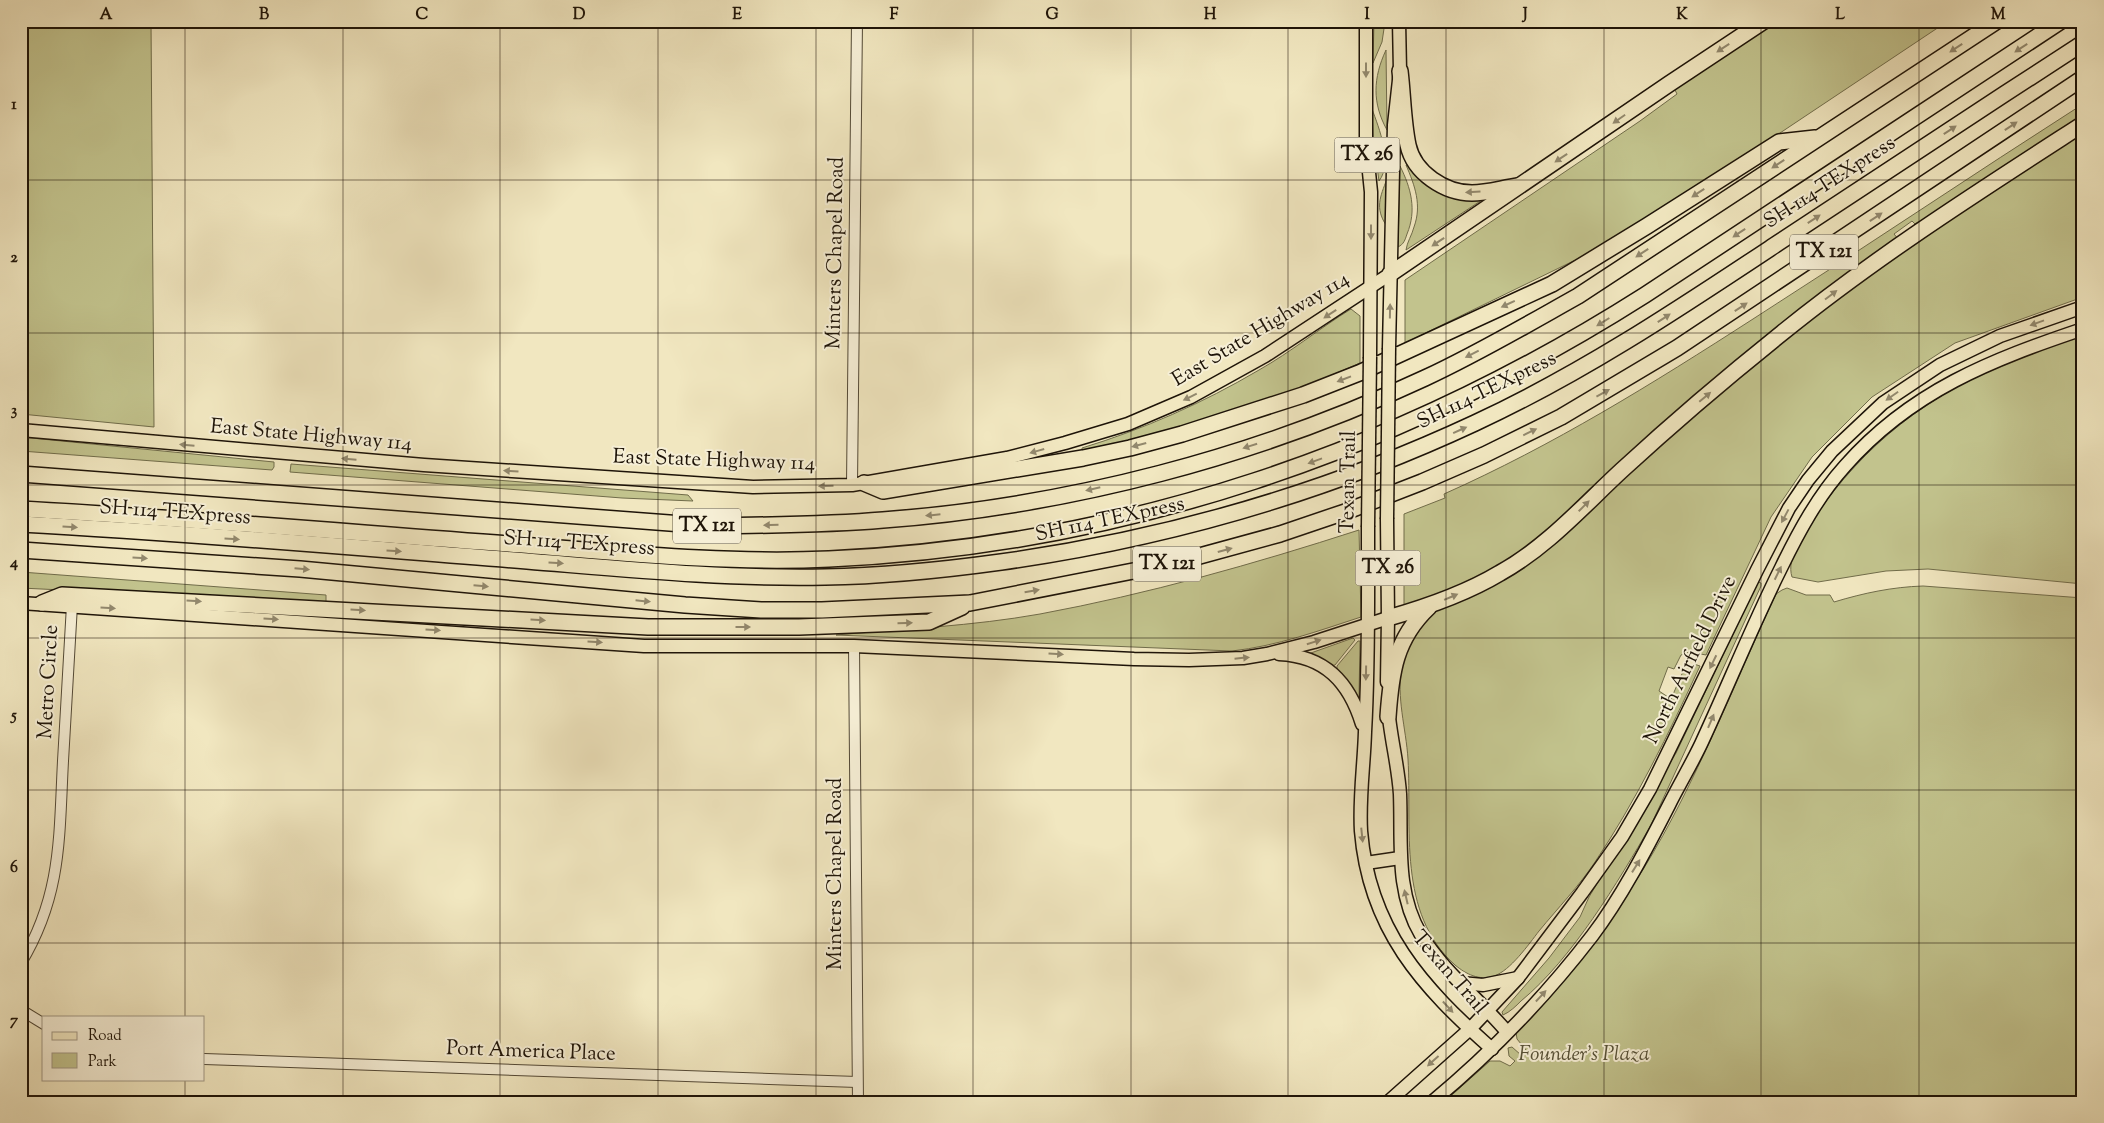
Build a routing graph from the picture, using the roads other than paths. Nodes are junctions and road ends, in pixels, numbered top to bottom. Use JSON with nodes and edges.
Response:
{"nodes":[{"id":1,"x":857,"y":21,"type":"edge"},
{"id":2,"x":1366,"y":21,"type":"edge"},
{"id":3,"x":1399,"y":21,"type":"edge"},
{"id":4,"x":1764,"y":21,"type":"edge"},
{"id":5,"x":1997,"y":21,"type":"edge"},
{"id":6,"x":2062,"y":21,"type":"edge"},
{"id":7,"x":2083,"y":43,"type":"edge"},
{"id":8,"x":1400,"y":71,"type":"junction"},
{"id":9,"x":2083,"y":78,"type":"edge"},
{"id":10,"x":2083,"y":124,"type":"edge"},
{"id":11,"x":1819,"y":138,"type":"junction"},
{"id":12,"x":1522,"y":185,"type":"junction"},
{"id":13,"x":1390,"y":274,"type":"junction"},
{"id":14,"x":1371,"y":288,"type":"junction"},
{"id":15,"x":2083,"y":307,"type":"edge"},
{"id":16,"x":2083,"y":329,"type":"edge"},
{"id":17,"x":21,"y":430,"type":"edge"},
{"id":18,"x":21,"y":474,"type":"edge"},
{"id":19,"x":858,"y":484,"type":"junction"},
{"id":20,"x":21,"y":509,"type":"edge"},
{"id":21,"x":21,"y":524,"type":"edge"},
{"id":22,"x":21,"y":550,"type":"edge"},
{"id":23,"x":21,"y":603,"type":"edge"},
{"id":24,"x":42,"y":603,"type":"junction"},
{"id":25,"x":970,"y":603,"type":"junction"},
{"id":26,"x":72,"y":605,"type":"junction"},
{"id":27,"x":1431,"y":605,"type":"junction"},
{"id":28,"x":1388,"y":618,"type":"junction"},
{"id":29,"x":1368,"y":624,"type":"junction"},
{"id":30,"x":854,"y":646,"type":"junction"},
{"id":31,"x":1266,"y":654,"type":"junction"},
{"id":32,"x":1388,"y":717,"type":"junction"},
{"id":33,"x":1365,"y":733,"type":"junction"},
{"id":34,"x":1400,"y":858,"type":"junction"},
{"id":35,"x":1366,"y":863,"type":"junction"},
{"id":36,"x":21,"y":963,"type":"edge"},
{"id":37,"x":1518,"y":978,"type":"junction"},
{"id":38,"x":1461,"y":984,"type":"junction"},
{"id":39,"x":1488,"y":1009,"type":"junction"},
{"id":40,"x":21,"y":1010,"type":"edge"},
{"id":41,"x":42,"y":1023,"type":"edge"},
{"id":42,"x":1470,"y":1029,"type":"junction"},
{"id":43,"x":1507,"y":1032,"type":"junction"},
{"id":44,"x":1492,"y":1049,"type":"junction"},
{"id":45,"x":205,"y":1059,"type":"edge"},
{"id":46,"x":857,"y":1082,"type":"junction"},
{"id":47,"x":858,"y":1102,"type":"edge"},
{"id":48,"x":1388,"y":1102,"type":"edge"},
{"id":49,"x":1432,"y":1102,"type":"edge"}],
"edges":[{"from":1,"to":19,"type":"street","name":"Minters Chapel Road"},
{"from":2,"to":14,"type":"main road","name":"Texan Trail","number":"TX 26","one_way":true},
{"from":3,"to":8,"type":"main road","name":"Texan Trail","number":"TX 26"},
{"from":4,"to":12,"type":"highway","one_way":true},
{"from":5,"to":11,"type":"highway","number":"TX 121","one_way":true},
{"from":6,"to":20,"type":"highway","name":"SH 114 TEXpress","one_way":true},
{"from":21,"to":7,"type":"highway","name":"SH 114 TEXpress","one_way":true},
{"from":12,"to":8,"type":"highway","one_way":true},
{"from":8,"to":13,"type":"main road","name":"Texan Trail","number":"TX 26"},
{"from":25,"to":9,"type":"highway","number":"TX 121","one_way":true},
{"from":27,"to":10,"type":"highway","one_way":true},
{"from":11,"to":18,"type":"highway","number":"TX 121","one_way":true},
{"from":11,"to":19,"type":"highway","one_way":true},
{"from":12,"to":13,"type":"highway","one_way":true},
{"from":13,"to":14,"type":"main road","name":"East State Highway 114"},
{"from":28,"to":13,"type":"main road","name":"Texan Trail","number":"TX 26","one_way":true,"bridge":true},
{"from":14,"to":19,"type":"main road","name":"East State Highway 114","one_way":true},
{"from":14,"to":29,"type":"main road","name":"Texan Trail","bridge":true},
{"from":15,"to":37,"type":"main road","name":"North Airfield Drive","one_way":true},
{"from":43,"to":16,"type":"main road","name":"North Airfield Drive","one_way":true},
{"from":19,"to":17,"type":"main road","name":"East State Highway 114","one_way":true},
{"from":22,"to":25,"type":"highway","number":"TX 121","one_way":true},
{"from":23,"to":24,"type":"main road"},
{"from":24,"to":25,"type":"highway","one_way":true},
{"from":24,"to":26,"type":"main road"},
{"from":26,"to":30,"type":"main road","one_way":true},
{"from":26,"to":36,"type":"street","name":"Metro Circle"},
{"from":27,"to":28,"type":"highway"},
{"from":27,"to":32,"type":"highway"},
{"from":28,"to":29,"type":"main road"},
{"from":28,"to":32,"type":"main road","name":"Texan Trail"},
{"from":31,"to":29,"type":"main road","one_way":true},
{"from":29,"to":33,"type":"main road","name":"Texan Trail","one_way":true},
{"from":30,"to":31,"type":"main road","one_way":true},
{"from":30,"to":46,"type":"street","name":"Minters Chapel Road"},
{"from":31,"to":33,"type":"main road"},
{"from":32,"to":34,"type":"main road","name":"Texan Trail"},
{"from":33,"to":35,"type":"main road","name":"Texan Trail","one_way":true},
{"from":34,"to":35,"type":"main road"},
{"from":38,"to":34,"type":"main road","name":"Texan Trail","one_way":true},
{"from":35,"to":42,"type":"main road","name":"Texan Trail","one_way":true},
{"from":37,"to":38,"type":"main road"},
{"from":37,"to":39,"type":"main road","name":"North Airfield Drive"},
{"from":38,"to":39,"type":"main road","name":"Texan Trail"},
{"from":39,"to":42,"type":"main road","name":"North Airfield Drive"},
{"from":39,"to":43,"type":"main road","name":"Texan Trail"},
{"from":40,"to":41,"type":"street"},
{"from":42,"to":44,"type":"main road","name":"Texan Trail"},
{"from":42,"to":48,"type":"main road","name":"North Airfield Drive","one_way":true},
{"from":43,"to":44,"type":"main road","name":"North Airfield Drive"},
{"from":44,"to":49,"type":"main road","name":"North Airfield Drive"},
{"from":45,"to":46,"type":"street","name":"Port America Place"},
{"from":46,"to":47,"type":"street","name":"Minters Chapel Road"}]}
